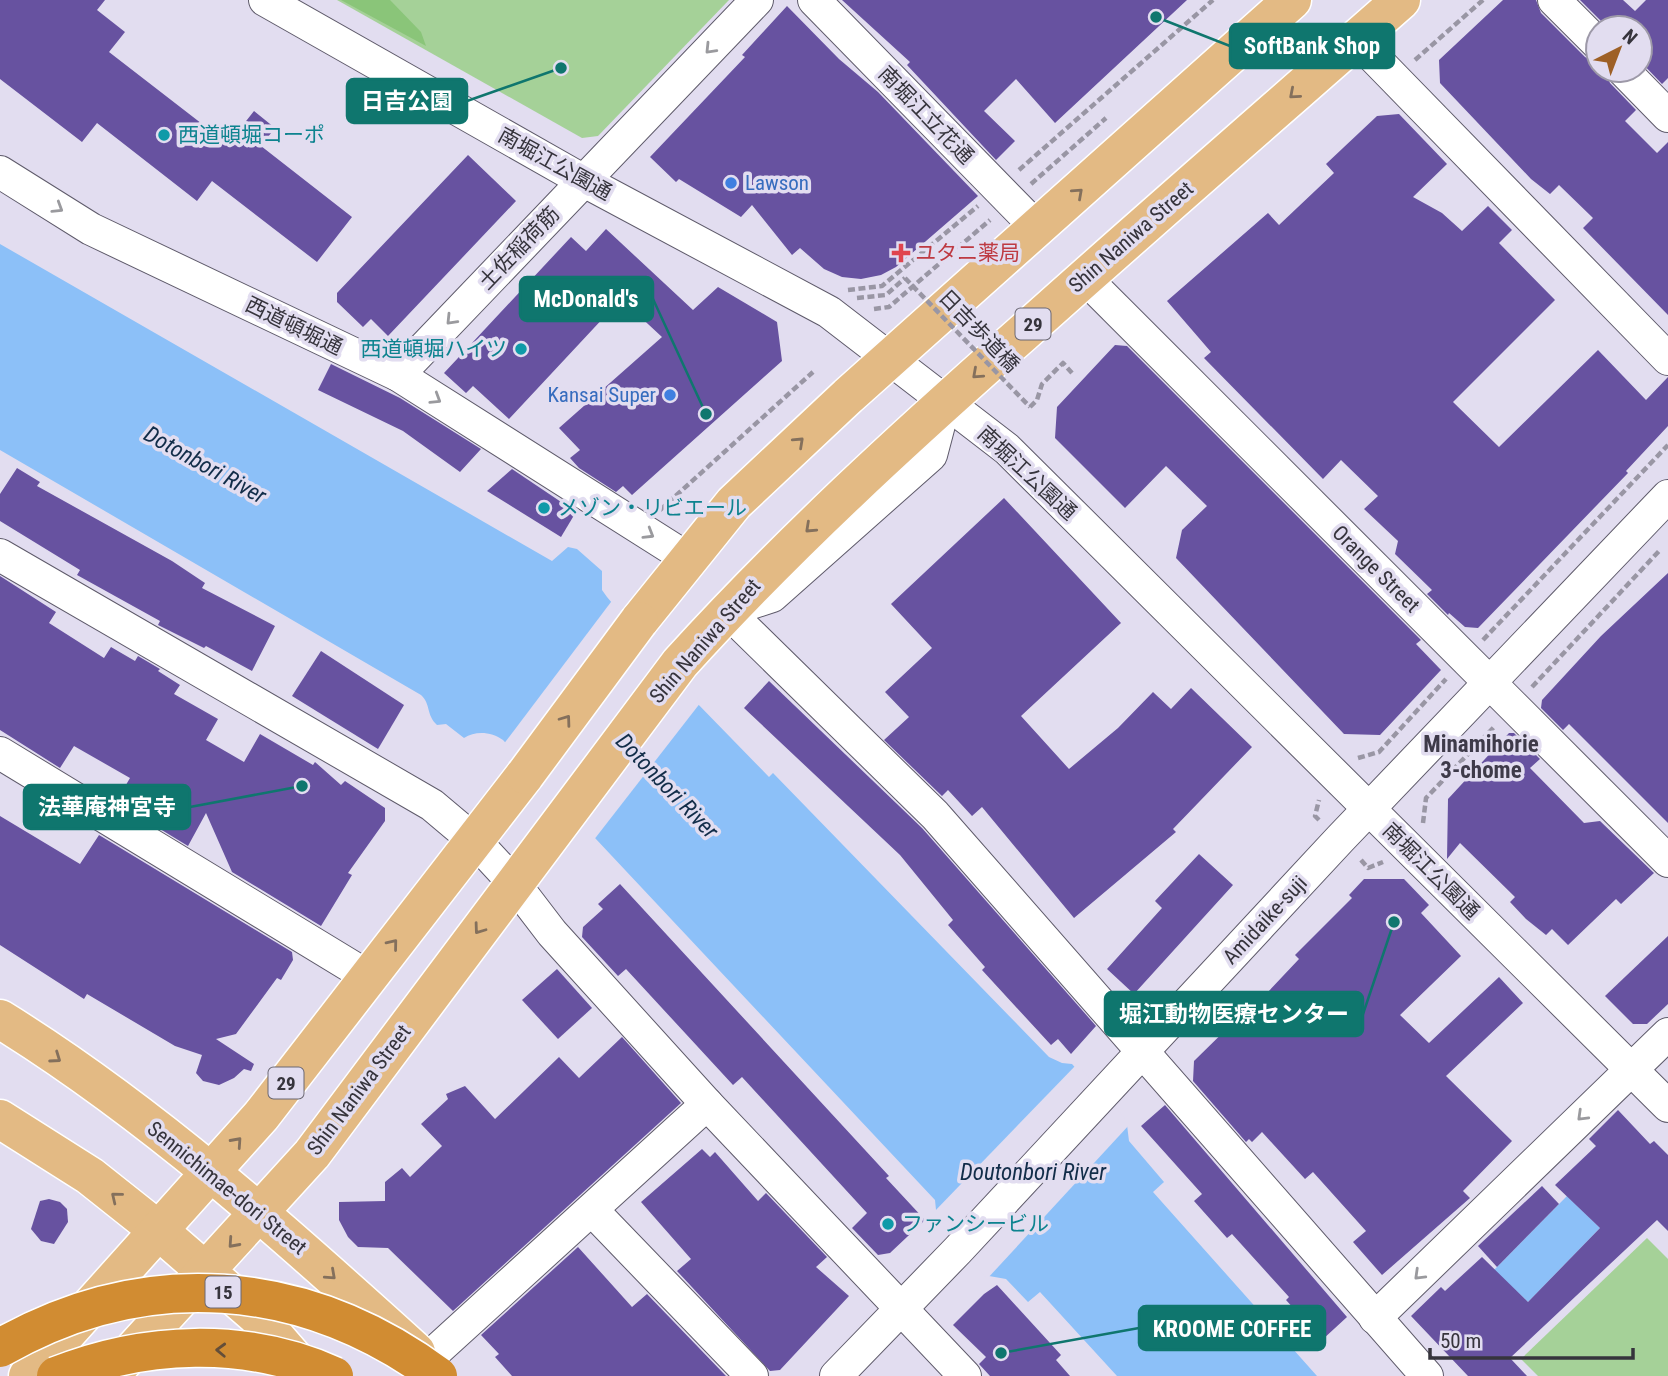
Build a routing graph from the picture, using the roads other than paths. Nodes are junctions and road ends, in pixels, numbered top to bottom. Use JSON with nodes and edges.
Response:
{"nodes":[{"id":1,"x":265,"y":0,"type":"edge"},
{"id":2,"x":757,"y":0,"type":"edge"},
{"id":3,"x":814,"y":0,"type":"edge"},
{"id":4,"x":1292,"y":0,"type":"edge"},
{"id":5,"x":1401,"y":0,"type":"edge"},
{"id":6,"x":1555,"y":0,"type":"edge"},
{"id":7,"x":1584,"y":30,"type":"edge"},
{"id":8,"x":1356,"y":39,"type":"junction"},
{"id":9,"x":1637,"y":84,"type":"edge"},
{"id":10,"x":1668,"y":116,"type":"edge"},
{"id":11,"x":0,"y":172,"type":"edge"},
{"id":12,"x":584,"y":181,"type":"junction"},
{"id":13,"x":1038,"y":229,"type":"junction"},
{"id":14,"x":1085,"y":278,"type":"junction"},
{"id":15,"x":889,"y":359,"type":"junction"},
{"id":16,"x":1668,"y":359,"type":"edge"},
{"id":17,"x":398,"y":375,"type":"junction"},
{"id":18,"x":945,"y":402,"type":"junction"},
{"id":19,"x":1668,"y":496,"type":"edge"},
{"id":20,"x":0,"y":555,"type":"edge"},
{"id":21,"x":687,"y":558,"type":"junction"},
{"id":22,"x":727,"y":611,"type":"junction"},
{"id":23,"x":1490,"y":684,"type":"junction"},
{"id":24,"x":0,"y":753,"type":"edge"},
{"id":25,"x":1370,"y":810,"type":"junction"},
{"id":26,"x":476,"y":842,"type":"junction"},
{"id":27,"x":1668,"y":861,"type":"edge"},
{"id":28,"x":513,"y":882,"type":"junction"},
{"id":29,"x":367,"y":976,"type":"junction"},
{"id":30,"x":0,"y":1019,"type":"edge"},
{"id":31,"x":1668,"y":1034,"type":"edge"},
{"id":32,"x":1143,"y":1051,"type":"junction"},
{"id":33,"x":1631,"y":1069,"type":"junction"},
{"id":34,"x":708,"y":1104,"type":"junction"},
{"id":35,"x":1668,"y":1106,"type":"edge"},
{"id":36,"x":0,"y":1119,"type":"edge"},
{"id":37,"x":209,"y":1174,"type":"junction"},
{"id":38,"x":592,"y":1210,"type":"junction"},
{"id":39,"x":259,"y":1214,"type":"junction"},
{"id":40,"x":158,"y":1230,"type":"junction"},
{"id":41,"x":206,"y":1272,"type":"junction"},
{"id":42,"x":902,"y":1307,"type":"junction"},
{"id":43,"x":1375,"y":1318,"type":"junction"},
{"id":44,"x":0,"y":1348,"type":"edge"},
{"id":45,"x":434,"y":1371,"type":"edge"},
{"id":46,"x":28,"y":1376,"type":"edge"},
{"id":47,"x":56,"y":1376,"type":"edge"},
{"id":48,"x":110,"y":1376,"type":"edge"},
{"id":49,"x":309,"y":1376,"type":"edge"},
{"id":50,"x":334,"y":1376,"type":"edge"},
{"id":51,"x":752,"y":1376,"type":"edge"},
{"id":52,"x":836,"y":1376,"type":"edge"},
{"id":53,"x":965,"y":1376,"type":"edge"},
{"id":54,"x":1427,"y":1376,"type":"edge"}],
"edges":[{"from":1,"to":12,"type":"street","name":"南堀江公園通"},
{"from":2,"to":12,"type":"street","name":"土佐稲荷筋","one_way":true},
{"from":3,"to":13,"type":"street","name":"南堀江立花通"},
{"from":13,"to":4,"type":"main road","number":"29","one_way":true},
{"from":5,"to":8,"type":"main road","name":"Shin Naniwa Street","number":"29"},
{"from":6,"to":7,"type":"street"},
{"from":8,"to":14,"type":"main road","name":"Shin Naniwa Street","number":"29","one_way":true},
{"from":8,"to":16,"type":"street"},
{"from":9,"to":10,"type":"street"},
{"from":11,"to":17,"type":"street","name":"西道頓堀通","one_way":true},
{"from":12,"to":15,"type":"street","name":"南堀江公園通"},
{"from":12,"to":17,"type":"street","name":"土佐稲荷筋","one_way":true},
{"from":13,"to":15,"type":"main road","number":"29"},
{"from":14,"to":18,"type":"main road","name":"Shin Naniwa Street","number":"29","one_way":true},
{"from":14,"to":23,"type":"street","name":"Orange Street"},
{"from":15,"to":18,"type":"street","name":"南堀江公園通"},
{"from":21,"to":15,"type":"main road","number":"29","one_way":true},
{"from":17,"to":21,"type":"street","name":"西道頓堀通","one_way":true},
{"from":18,"to":22,"type":"main road","name":"Shin Naniwa Street","number":"29"},
{"from":18,"to":25,"type":"street","name":"南堀江公園通"},
{"from":19,"to":23,"type":"street","name":"Amidaike-suji"},
{"from":20,"to":26,"type":"street"},
{"from":26,"to":21,"type":"main road","number":"29","one_way":true,"bridge":true},
{"from":22,"to":28,"type":"main road","name":"Shin Naniwa Street","number":"29"},
{"from":22,"to":32,"type":"street"},
{"from":23,"to":25,"type":"street","name":"Amidaike-suji"},
{"from":23,"to":27,"type":"street","name":"Orange Street"},
{"from":24,"to":29,"type":"street"},
{"from":25,"to":32,"type":"street","name":"Amidaike-suji"},
{"from":25,"to":33,"type":"street","name":"南堀江公園通"},
{"from":26,"to":28,"type":"street"},
{"from":29,"to":26,"type":"main road","number":"29","one_way":true},
{"from":28,"to":34,"type":"street"},
{"from":28,"to":39,"type":"main road","name":"Shin Naniwa Street","number":"29","one_way":true},
{"from":37,"to":29,"type":"main road","number":"29","one_way":true},
{"from":30,"to":37,"type":"main road","name":"Sennichimae-dori Street","one_way":true},
{"from":31,"to":33,"type":"street"},
{"from":32,"to":42,"type":"street","name":"Amidaike-suji"},
{"from":32,"to":43,"type":"street"},
{"from":33,"to":35,"type":"street","name":"南堀江公園通"},
{"from":33,"to":43,"type":"street","one_way":true},
{"from":34,"to":38,"type":"street"},
{"from":34,"to":42,"type":"street"},
{"from":40,"to":36,"type":"main road","one_way":true},
{"from":37,"to":39,"type":"main road","name":"Sennichimae-dori Street"},
{"from":37,"to":40,"type":"main road","number":"29"},
{"from":38,"to":45,"type":"street"},
{"from":38,"to":51,"type":"street"},
{"from":39,"to":41,"type":"main road","name":"Shin Naniwa Street","number":"29","one_way":true},
{"from":39,"to":45,"type":"main road","name":"Sennichimae-dori Street","one_way":true},
{"from":40,"to":41,"type":"main road"},
{"from":40,"to":46,"type":"main road","number":"29"},
{"from":41,"to":48,"type":"main road","name":"Shin Naniwa Street","number":"29"},
{"from":41,"to":49,"type":"main road"},
{"from":42,"to":52,"type":"street","name":"Amidaike-suji"},
{"from":42,"to":53,"type":"street"},
{"from":43,"to":54,"type":"street"},
{"from":44,"to":45,"type":"highway","number":"15","bridge":true},
{"from":50,"to":47,"type":"highway","one_way":true,"bridge":true}]}
